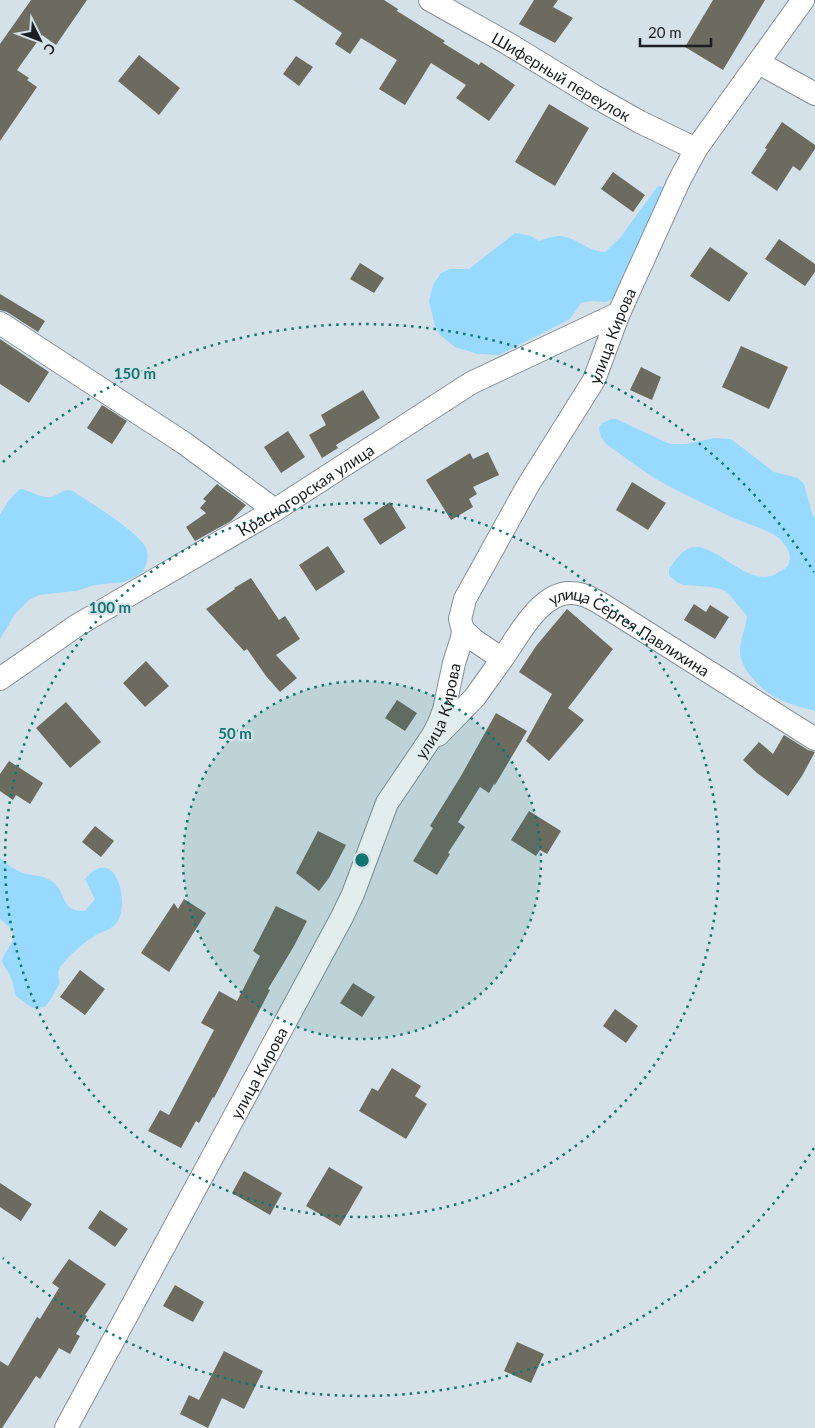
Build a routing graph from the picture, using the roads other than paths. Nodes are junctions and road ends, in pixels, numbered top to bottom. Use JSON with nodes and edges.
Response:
{"nodes":[{"id":1,"x":430,"y":0,"type":"edge"},
{"id":2,"x":803,"y":0,"type":"edge"},
{"id":3,"x":759,"y":63,"type":"junction"},
{"id":4,"x":815,"y":94,"type":"edge"},
{"id":5,"x":696,"y":149,"type":"junction"},
{"id":6,"x":619,"y":313,"type":"junction"},
{"id":7,"x":0,"y":322,"type":"edge"},
{"id":8,"x":274,"y":510,"type":"junction"},
{"id":9,"x":463,"y":630,"type":"junction"},
{"id":10,"x":502,"y":659,"type":"junction"},
{"id":11,"x":0,"y":679,"type":"edge"},
{"id":12,"x":815,"y":739,"type":"edge"},
{"id":13,"x":425,"y":748,"type":"junction"},
{"id":14,"x":66,"y":1428,"type":"edge"}],
"edges":[{"from":1,"to":5,"type":"street","name":"Шиферный переулок"},
{"from":2,"to":3,"type":"street","name":"улица Кирова"},
{"from":3,"to":4,"type":"street"},
{"from":3,"to":5,"type":"street","name":"улица Кирова"},
{"from":5,"to":6,"type":"street","name":"улица Кирова"},
{"from":6,"to":8,"type":"street","name":"Красногорская улица"},
{"from":6,"to":9,"type":"street","name":"улица Кирова"},
{"from":7,"to":8,"type":"street"},
{"from":8,"to":11,"type":"street","name":"Красногорская улица"},
{"from":9,"to":10,"type":"street"},
{"from":9,"to":13,"type":"street","name":"улица Кирова"},
{"from":10,"to":12,"type":"street","name":"улица Сергея Павлихина"},
{"from":10,"to":13,"type":"street","name":"улица Сергея Павлихина"},
{"from":13,"to":14,"type":"street","name":"улица Кирова"}]}
